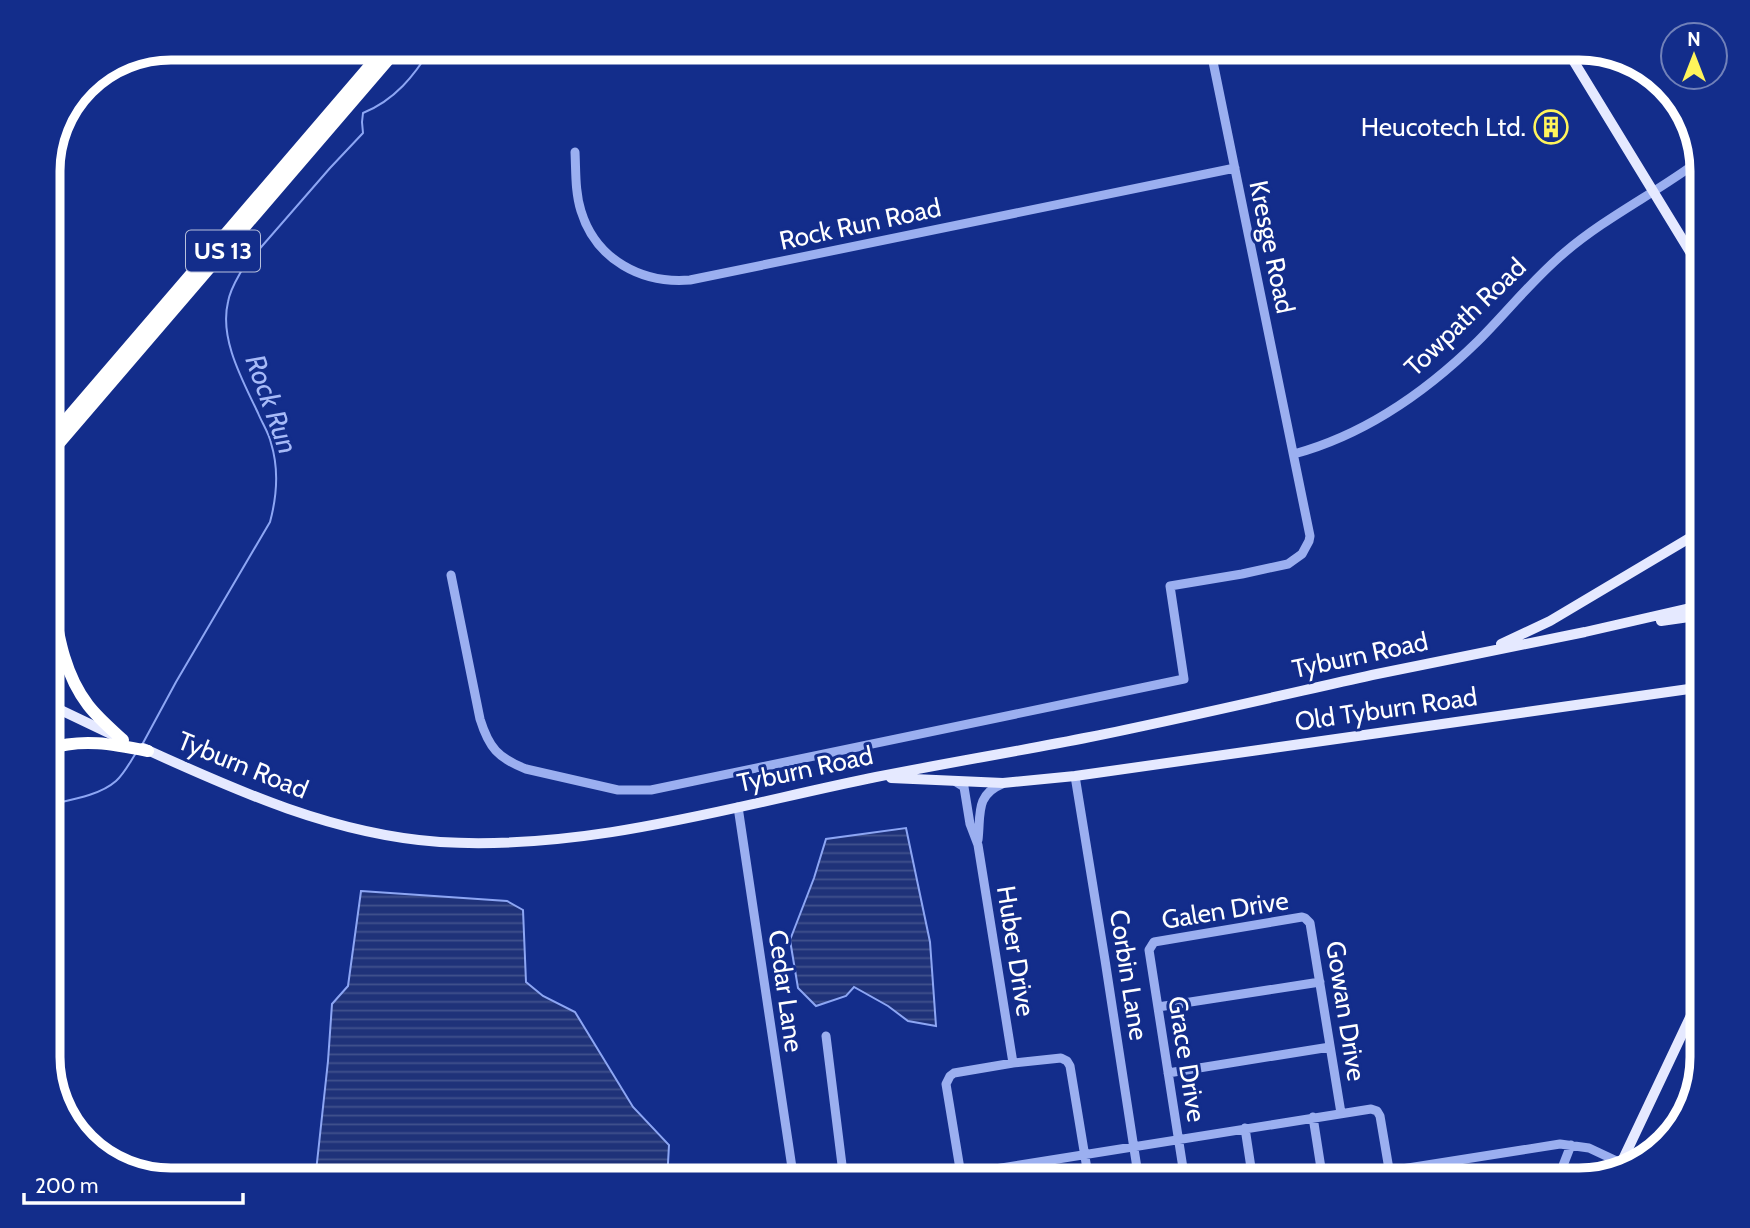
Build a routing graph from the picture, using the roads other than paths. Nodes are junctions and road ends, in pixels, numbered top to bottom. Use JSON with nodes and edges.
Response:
{"nodes":[{"id":1,"x":375,"y":60,"type":"edge"},
{"id":2,"x":387,"y":60,"type":"edge"},
{"id":3,"x":1213,"y":60,"type":"edge"},
{"id":4,"x":1573,"y":60,"type":"edge"},
{"id":5,"x":575,"y":152,"type":"dead end"},
{"id":6,"x":1690,"y":167,"type":"edge"},
{"id":7,"x":1235,"y":168,"type":"junction"},
{"id":8,"x":1655,"y":192,"type":"junction"},
{"id":9,"x":1690,"y":251,"type":"edge"},
{"id":10,"x":60,"y":429,"type":"edge"},
{"id":11,"x":60,"y":429,"type":"edge"},
{"id":12,"x":1294,"y":454,"type":"junction"},
{"id":13,"x":1690,"y":538,"type":"edge"},
{"id":14,"x":451,"y":575,"type":"dead end"},
{"id":15,"x":1690,"y":608,"type":"edge"},
{"id":16,"x":1690,"y":617,"type":"edge"},
{"id":17,"x":1586,"y":632,"type":"junction"},
{"id":18,"x":60,"y":638,"type":"edge"},
{"id":19,"x":1477,"y":653,"type":"junction"},
{"id":20,"x":1690,"y":689,"type":"edge"},
{"id":21,"x":60,"y":710,"type":"edge"},
{"id":22,"x":122,"y":742,"type":"junction"},
{"id":23,"x":60,"y":745,"type":"edge"},
{"id":24,"x":148,"y":751,"type":"joint"},
{"id":25,"x":1075,"y":776,"type":"junction"},
{"id":26,"x":875,"y":778,"type":"junction"},
{"id":27,"x":954,"y":782,"type":"junction"},
{"id":28,"x":1003,"y":783,"type":"junction"},
{"id":29,"x":738,"y":807,"type":"junction"},
{"id":30,"x":978,"y":845,"type":"junction"},
{"id":31,"x":1306,"y":918,"type":"joint"},
{"id":32,"x":1152,"y":944,"type":"joint"},
{"id":33,"x":1320,"y":982,"type":"junction"},
{"id":34,"x":1158,"y":1007,"type":"junction"},
{"id":35,"x":1690,"y":1018,"type":"edge"},
{"id":36,"x":826,"y":1036,"type":"dead end"},
{"id":37,"x":1330,"y":1047,"type":"junction"},
{"id":38,"x":1013,"y":1063,"type":"junction"},
{"id":39,"x":1168,"y":1073,"type":"junction"},
{"id":40,"x":1341,"y":1113,"type":"junction"},
{"id":41,"x":1313,"y":1117,"type":"junction"},
{"id":42,"x":1245,"y":1128,"type":"junction"},
{"id":43,"x":1178,"y":1139,"type":"junction"},
{"id":44,"x":1571,"y":1145,"type":"junction"},
{"id":45,"x":1133,"y":1146,"type":"junction"},
{"id":46,"x":1085,"y":1154,"type":"junction"},
{"id":47,"x":1624,"y":1159,"type":"edge"},
{"id":48,"x":1614,"y":1163,"type":"edge"},
{"id":49,"x":1015,"y":1166,"type":"joint"},
{"id":50,"x":791,"y":1168,"type":"edge"},
{"id":51,"x":842,"y":1168,"type":"edge"},
{"id":52,"x":960,"y":1168,"type":"edge"},
{"id":53,"x":1002,"y":1168,"type":"edge"},
{"id":54,"x":1087,"y":1168,"type":"edge"},
{"id":55,"x":1137,"y":1168,"type":"edge"},
{"id":56,"x":1183,"y":1168,"type":"edge"},
{"id":57,"x":1251,"y":1168,"type":"edge"},
{"id":58,"x":1321,"y":1168,"type":"edge"},
{"id":59,"x":1389,"y":1168,"type":"edge"},
{"id":60,"x":1432,"y":1168,"type":"edge"},
{"id":61,"x":1562,"y":1168,"type":"edge"}],
"edges":[{"from":1,"to":10,"type":"highway","number":"US 13"},
{"from":2,"to":11,"type":"highway","number":"US 13"},
{"from":3,"to":7,"type":"street","name":"Kresge Road"},
{"from":4,"to":8,"type":"main road"},
{"from":5,"to":7,"type":"street","name":"Rock Run Road"},
{"from":6,"to":8,"type":"street","name":"Towpath Road"},
{"from":7,"to":12,"type":"street","name":"Kresge Road"},
{"from":8,"to":9,"type":"main road"},
{"from":8,"to":12,"type":"street","name":"Towpath Road"},
{"from":12,"to":14,"type":"street","name":"Kresge Road"},
{"from":13,"to":19,"type":"main road"},
{"from":15,"to":17,"type":"main road","name":"Tyburn Road"},
{"from":16,"to":17,"type":"main road","name":"Tyburn Road"},
{"from":17,"to":19,"type":"main road","name":"Tyburn Road"},
{"from":18,"to":22,"type":"highway"},
{"from":19,"to":26,"type":"main road","name":"Tyburn Road"},
{"from":20,"to":25,"type":"main road","name":"Old Tyburn Road"},
{"from":21,"to":22,"type":"main road"},
{"from":22,"to":23,"type":"highway"},
{"from":22,"to":24,"type":"highway"},
{"from":24,"to":29,"type":"main road","name":"Tyburn Road"},
{"from":25,"to":28,"type":"main road","name":"Old Tyburn Road"},
{"from":25,"to":45,"type":"street","name":"Corbin Lane"},
{"from":26,"to":27,"type":"main road","name":"Old Tyburn Road"},
{"from":26,"to":29,"type":"main road","name":"Tyburn Road"},
{"from":27,"to":28,"type":"main road","name":"Old Tyburn Road"},
{"from":27,"to":30,"type":"street","name":"Huber Drive"},
{"from":28,"to":30,"type":"street","name":"Huber Drive"},
{"from":29,"to":50,"type":"street","name":"Cedar Lane"},
{"from":30,"to":38,"type":"street","name":"Huber Drive"},
{"from":31,"to":32,"type":"street","name":"Galen Drive"},
{"from":31,"to":33,"type":"street","name":"Gowan Drive"},
{"from":32,"to":34,"type":"street","name":"Grace Drive"},
{"from":33,"to":34,"type":"street"},
{"from":33,"to":37,"type":"street","name":"Gowan Drive"},
{"from":34,"to":39,"type":"street","name":"Grace Drive"},
{"from":35,"to":47,"type":"main road"},
{"from":36,"to":51,"type":"street"},
{"from":37,"to":39,"type":"street"},
{"from":37,"to":40,"type":"street","name":"Gowan Drive"},
{"from":38,"to":46,"type":"street"},
{"from":38,"to":52,"type":"street"},
{"from":39,"to":43,"type":"street","name":"Grace Drive"},
{"from":40,"to":41,"type":"street"},
{"from":40,"to":59,"type":"street"},
{"from":41,"to":42,"type":"street"},
{"from":41,"to":58,"type":"street"},
{"from":42,"to":43,"type":"street"},
{"from":42,"to":57,"type":"street"},
{"from":43,"to":45,"type":"street"},
{"from":43,"to":56,"type":"street","name":"Grace Drive"},
{"from":44,"to":48,"type":"street"},
{"from":44,"to":60,"type":"street"},
{"from":44,"to":61,"type":"street"},
{"from":45,"to":46,"type":"street"},
{"from":45,"to":55,"type":"street","name":"Corbin Lane"},
{"from":46,"to":49,"type":"street"},
{"from":46,"to":54,"type":"street"},
{"from":49,"to":53,"type":"street"}]}
